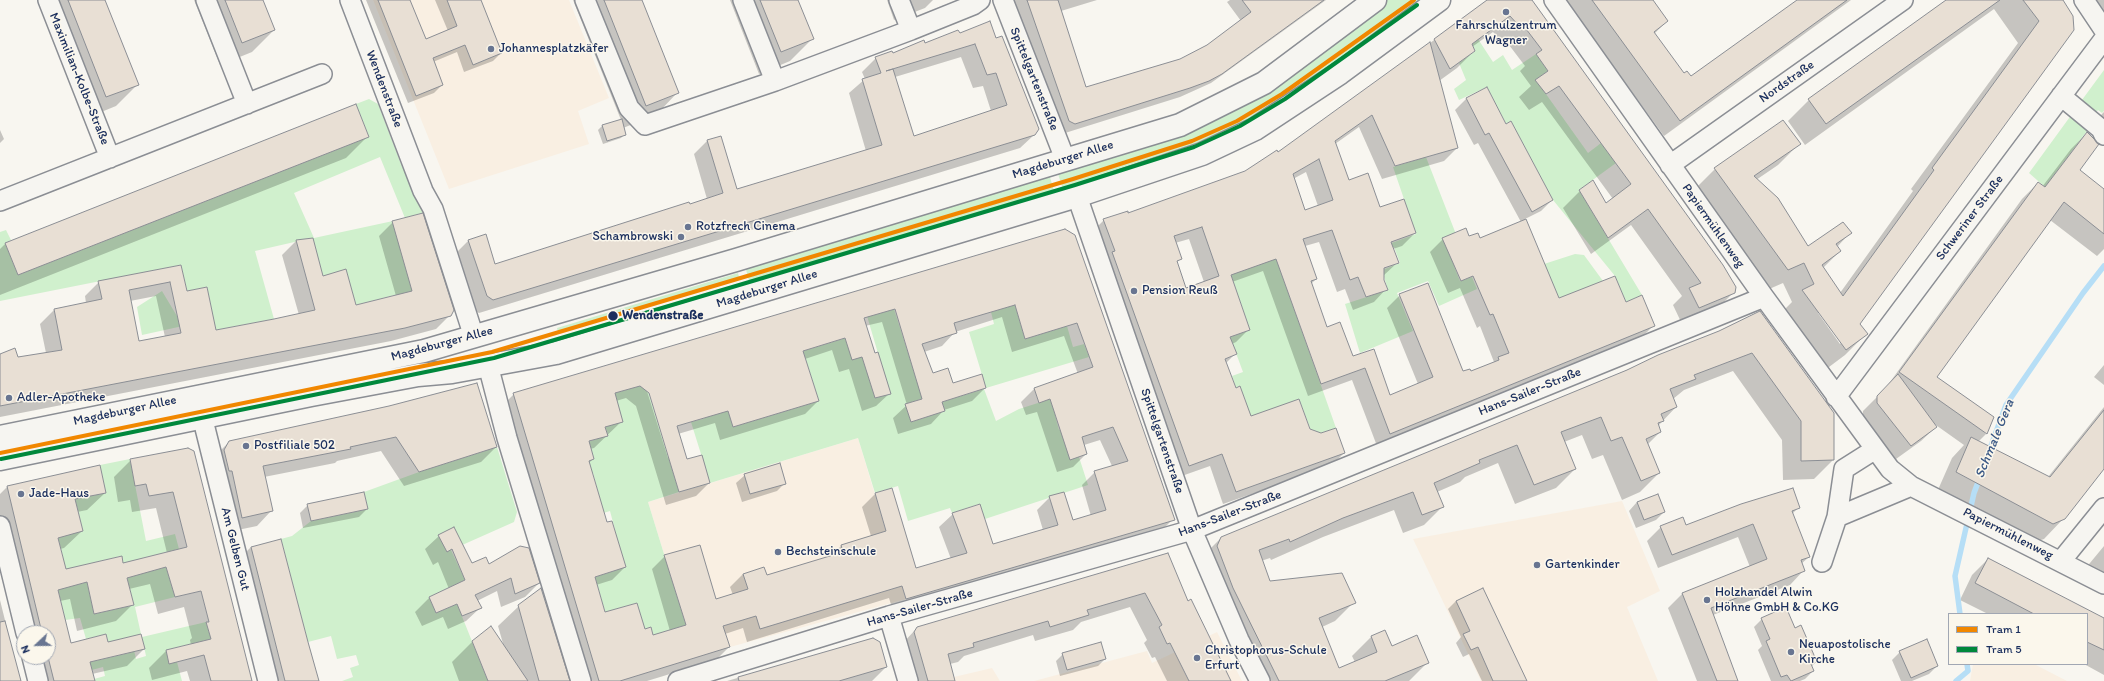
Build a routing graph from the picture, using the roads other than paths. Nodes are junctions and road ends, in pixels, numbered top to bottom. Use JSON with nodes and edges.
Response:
{"nodes":[{"id":1,"x":48,"y":0,"type":"edge"},
{"id":2,"x":206,"y":0,"type":"edge"},
{"id":3,"x":350,"y":0,"type":"edge"},
{"id":4,"x":585,"y":0,"type":"edge"},
{"id":5,"x":743,"y":0,"type":"edge"},
{"id":6,"x":899,"y":0,"type":"edge"},
{"id":7,"x":980,"y":0,"type":"edge"},
{"id":8,"x":1002,"y":0,"type":"edge"},
{"id":9,"x":1375,"y":0,"type":"edge"},
{"id":10,"x":1439,"y":0,"type":"edge"},
{"id":11,"x":1554,"y":0,"type":"edge"},
{"id":12,"x":1903,"y":0,"type":"edge"},
{"id":13,"x":2084,"y":0,"type":"edge"},
{"id":14,"x":911,"y":30,"type":"junction"},
{"id":15,"x":2104,"y":30,"type":"edge"},
{"id":16,"x":2104,"y":38,"type":"edge"},
{"id":17,"x":322,"y":74,"type":"dead end"},
{"id":18,"x":775,"y":81,"type":"junction"},
{"id":19,"x":2061,"y":96,"type":"junction"},
{"id":20,"x":247,"y":104,"type":"junction"},
{"id":21,"x":2104,"y":135,"type":"edge"},
{"id":22,"x":110,"y":158,"type":"junction"},
{"id":23,"x":1065,"y":159,"type":"junction"},
{"id":24,"x":1670,"y":165,"type":"junction"},
{"id":25,"x":1077,"y":196,"type":"junction"},
{"id":26,"x":0,"y":201,"type":"edge"},
{"id":27,"x":1764,"y":297,"type":"junction"},
{"id":28,"x":474,"y":337,"type":"junction"},
{"id":29,"x":488,"y":366,"type":"junction"},
{"id":30,"x":1836,"y":397,"type":"junction"},
{"id":31,"x":202,"y":416,"type":"junction"},
{"id":32,"x":0,"y":436,"type":"edge"},
{"id":33,"x":1874,"y":450,"type":"junction"},
{"id":34,"x":0,"y":459,"type":"edge"},
{"id":35,"x":1912,"y":486,"type":"junction"},
{"id":36,"x":2104,"y":508,"type":"edge"},
{"id":37,"x":1837,"y":517,"type":"junction"},
{"id":38,"x":0,"y":526,"type":"edge"},
{"id":39,"x":1192,"y":530,"type":"junction"},
{"id":40,"x":1822,"y":562,"type":"dead end"},
{"id":41,"x":2061,"y":562,"type":"junction"},
{"id":42,"x":2104,"y":584,"type":"edge"},
{"id":43,"x":889,"y":616,"type":"junction"},
{"id":44,"x":24,"y":625,"type":"edge"},
{"id":45,"x":34,"y":665,"type":"edge"},
{"id":46,"x":38,"y":681,"type":"edge"},
{"id":47,"x":268,"y":681,"type":"edge"},
{"id":48,"x":581,"y":681,"type":"edge"},
{"id":49,"x":678,"y":681,"type":"edge"},
{"id":50,"x":908,"y":681,"type":"edge"},
{"id":51,"x":1260,"y":681,"type":"edge"}],
"edges":[{"from":1,"to":22,"type":"street","name":"Maximilian-Kolbe-Straße"},
{"from":2,"to":20,"type":"street"},
{"from":3,"to":28,"type":"street","name":"Wendenstraße"},
{"from":4,"to":18,"type":"street"},
{"from":5,"to":18,"type":"street"},
{"from":6,"to":14,"type":"street"},
{"from":7,"to":14,"type":"street"},
{"from":8,"to":23,"type":"street","name":"Spittelgartenstraße"},
{"from":9,"to":23,"type":"main road","name":"Magdeburger Allee"},
{"from":10,"to":25,"type":"main road","name":"Magdeburger Allee"},
{"from":11,"to":24,"type":"street","name":"Papiermühlenweg"},
{"from":12,"to":24,"type":"street","name":"Nordstraße"},
{"from":13,"to":15,"type":"street"},
{"from":14,"to":18,"type":"street"},
{"from":16,"to":19,"type":"street","name":"Schweriner Straße"},
{"from":17,"to":20,"type":"street","name":"Maximilian-Kolbe-Straße"},
{"from":19,"to":21,"type":"street"},
{"from":19,"to":30,"type":"street","name":"Schweriner Straße"},
{"from":20,"to":22,"type":"street","name":"Maximilian-Kolbe-Straße"},
{"from":22,"to":26,"type":"street","name":"Maximilian-Kolbe-Straße"},
{"from":23,"to":28,"type":"main road","name":"Magdeburger Allee"},
{"from":24,"to":27,"type":"street","name":"Papiermühlenweg"},
{"from":25,"to":29,"type":"main road","name":"Magdeburger Allee"},
{"from":25,"to":39,"type":"street","name":"Spittelgartenstraße"},
{"from":27,"to":30,"type":"street","name":"Papiermühlenweg"},
{"from":27,"to":39,"type":"street","name":"Hans-Sailer-Straße"},
{"from":28,"to":32,"type":"main road","name":"Magdeburger Allee"},
{"from":29,"to":31,"type":"main road","name":"Magdeburger Allee"},
{"from":29,"to":48,"type":"street"},
{"from":30,"to":33,"type":"street","name":"Papiermühlenweg"},
{"from":31,"to":34,"type":"main road","name":"Magdeburger Allee"},
{"from":31,"to":47,"type":"street","name":"Am Gelben Gut"},
{"from":33,"to":35,"type":"street","name":"Papiermühlenweg"},
{"from":33,"to":37,"type":"street"},
{"from":35,"to":37,"type":"street"},
{"from":35,"to":41,"type":"street","name":"Papiermühlenweg"},
{"from":36,"to":41,"type":"street"},
{"from":37,"to":40,"type":"street"},
{"from":38,"to":44,"type":"street"},
{"from":39,"to":43,"type":"street","name":"Hans-Sailer-Straße"},
{"from":39,"to":51,"type":"street","name":"Spittelgartenstraße"},
{"from":41,"to":42,"type":"street","name":"Papiermühlenweg"},
{"from":43,"to":49,"type":"street","name":"Hans-Sailer-Straße"},
{"from":43,"to":50,"type":"street"},
{"from":45,"to":46,"type":"street"}]}
